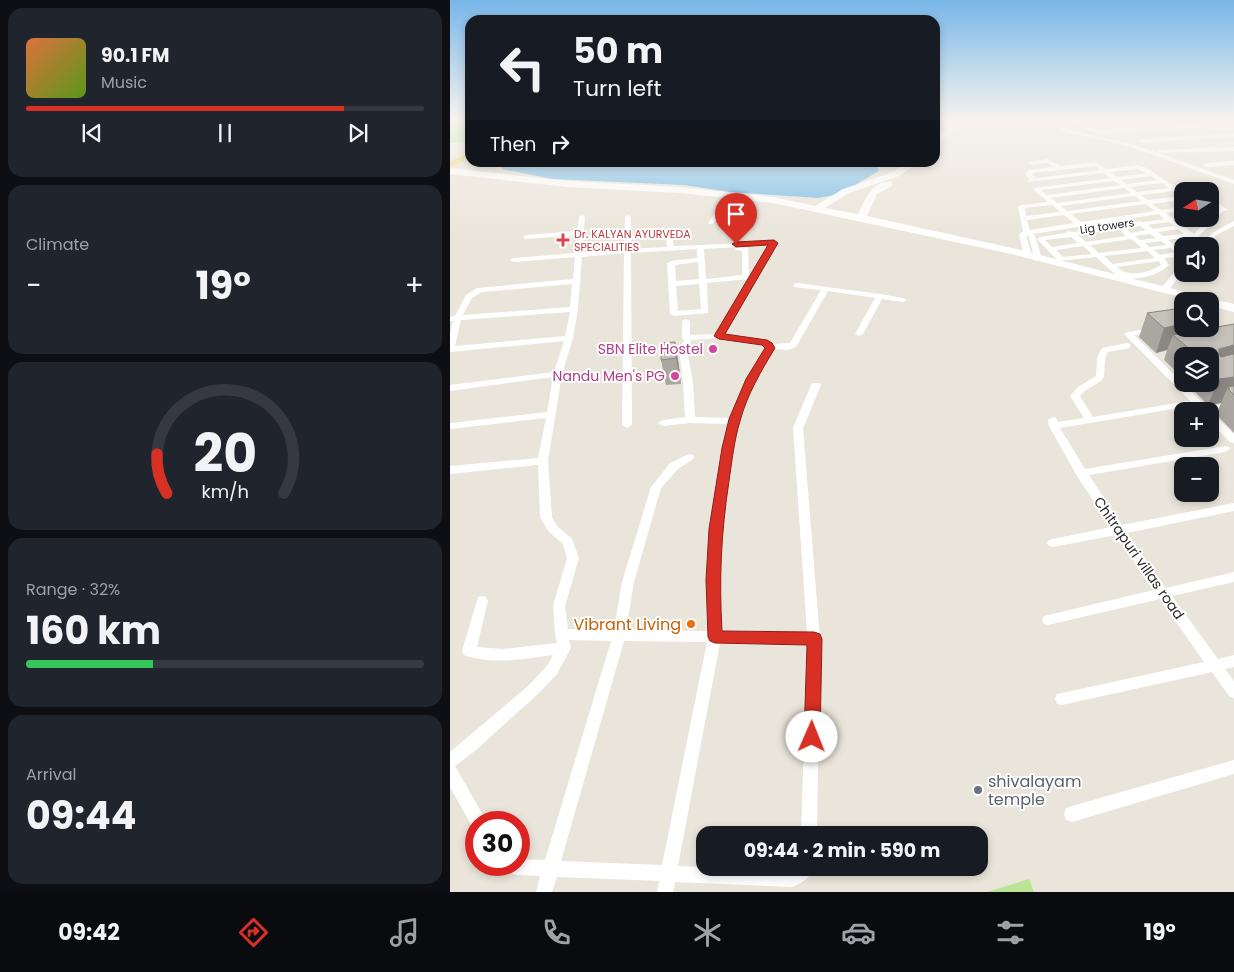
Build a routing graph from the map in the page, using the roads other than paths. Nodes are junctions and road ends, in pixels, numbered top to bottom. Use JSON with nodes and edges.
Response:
{"nodes":[{"id":1,"x":1171,"y":160,"type":"edge"},
{"id":2,"x":1234,"y":162,"type":"edge"},
{"id":3,"x":1031,"y":163,"type":"dead end"},
{"id":4,"x":1206,"y":165,"type":"dead end"},
{"id":5,"x":913,"y":167,"type":"edge"},
{"id":6,"x":915,"y":167,"type":"edge"},
{"id":7,"x":1058,"y":168,"type":"junction"},
{"id":8,"x":1106,"y":171,"type":"junction"},
{"id":9,"x":450,"y":172,"type":"edge"},
{"id":10,"x":1153,"y":174,"type":"junction"},
{"id":11,"x":1068,"y":176,"type":"junction"},
{"id":12,"x":1115,"y":179,"type":"junction"},
{"id":13,"x":1036,"y":180,"type":"junction"},
{"id":14,"x":1163,"y":181,"type":"junction"},
{"id":15,"x":1234,"y":182,"type":"edge"},
{"id":16,"x":1078,"y":184,"type":"junction"},
{"id":17,"x":862,"y":186,"type":"junction"},
{"id":18,"x":1125,"y":186,"type":"junction"},
{"id":19,"x":1174,"y":188,"type":"edge"},
{"id":20,"x":1036,"y":189,"type":"junction"},
{"id":21,"x":1174,"y":189,"type":"edge"},
{"id":22,"x":877,"y":190,"type":"junction"},
{"id":23,"x":1088,"y":191,"type":"junction"},
{"id":24,"x":731,"y":194,"type":"junction"},
{"id":25,"x":1136,"y":194,"type":"junction"},
{"id":26,"x":1046,"y":197,"type":"junction"},
{"id":27,"x":1174,"y":197,"type":"edge"},
{"id":28,"x":1098,"y":199,"type":"junction"},
{"id":29,"x":1147,"y":202,"type":"junction"},
{"id":30,"x":1054,"y":204,"type":"junction"},
{"id":31,"x":1109,"y":207,"type":"junction"},
{"id":32,"x":1219,"y":207,"type":"edge"},
{"id":33,"x":818,"y":208,"type":"junction"},
{"id":34,"x":1223,"y":210,"type":"junction"},
{"id":35,"x":1219,"y":211,"type":"edge"},
{"id":36,"x":1065,"y":213,"type":"junction"},
{"id":37,"x":1174,"y":213,"type":"edge"},
{"id":38,"x":1174,"y":216,"type":"edge"},
{"id":39,"x":582,"y":217,"type":"dead end"},
{"id":40,"x":628,"y":217,"type":"dead end"},
{"id":41,"x":1165,"y":217,"type":"junction"},
{"id":42,"x":861,"y":218,"type":"junction"},
{"id":43,"x":1024,"y":218,"type":"junction"},
{"id":44,"x":1125,"y":218,"type":"junction"},
{"id":45,"x":711,"y":223,"type":"dead end"},
{"id":46,"x":1140,"y":223,"type":"junction"},
{"id":47,"x":1234,"y":223,"type":"edge"},
{"id":48,"x":1079,"y":224,"type":"junction"},
{"id":49,"x":1115,"y":224,"type":"junction"},
{"id":50,"x":1174,"y":224,"type":"edge"},
{"id":51,"x":1179,"y":228,"type":"joint"},
{"id":52,"x":668,"y":230,"type":"dead end"},
{"id":53,"x":1152,"y":231,"type":"junction"},
{"id":54,"x":1070,"y":232,"type":"junction"},
{"id":55,"x":581,"y":233,"type":"junction"},
{"id":56,"x":1030,"y":234,"type":"junction"},
{"id":57,"x":1192,"y":236,"type":"junction"},
{"id":58,"x":526,"y":237,"type":"dead end"},
{"id":59,"x":1211,"y":237,"type":"edge"},
{"id":60,"x":1133,"y":238,"type":"junction"},
{"id":61,"x":1161,"y":238,"type":"junction"},
{"id":62,"x":1084,"y":244,"type":"junction"},
{"id":63,"x":672,"y":248,"type":"junction"},
{"id":64,"x":1174,"y":248,"type":"joint"},
{"id":65,"x":700,"y":249,"type":"junction"},
{"id":66,"x":1050,"y":249,"type":"junction"},
{"id":67,"x":1147,"y":249,"type":"junction"},
{"id":68,"x":628,"y":251,"type":"junction"},
{"id":69,"x":578,"y":255,"type":"junction"},
{"id":70,"x":1174,"y":255,"type":"edge"},
{"id":71,"x":1098,"y":256,"type":"junction"},
{"id":72,"x":1033,"y":257,"type":"junction"},
{"id":73,"x":1159,"y":258,"type":"junction"},
{"id":74,"x":514,"y":260,"type":"dead end"},
{"id":75,"x":701,"y":260,"type":"junction"},
{"id":76,"x":1111,"y":266,"type":"junction"},
{"id":77,"x":1174,"y":278,"type":"edge"},
{"id":78,"x":576,"y":281,"type":"junction"},
{"id":79,"x":702,"y":282,"type":"junction"},
{"id":80,"x":672,"y":284,"type":"junction"},
{"id":81,"x":797,"y":285,"type":"dead end"},
{"id":82,"x":826,"y":288,"type":"junction"},
{"id":83,"x":1164,"y":290,"type":"junction"},
{"id":84,"x":1174,"y":292,"type":"edge"},
{"id":85,"x":880,"y":296,"type":"junction"},
{"id":86,"x":903,"y":300,"type":"dead end"},
{"id":87,"x":1219,"y":304,"type":"edge"},
{"id":88,"x":1234,"y":308,"type":"edge"},
{"id":89,"x":574,"y":309,"type":"junction"},
{"id":90,"x":454,"y":319,"type":"edge"},
{"id":91,"x":686,"y":321,"type":"dead end"},
{"id":92,"x":1157,"y":329,"type":"edge"},
{"id":93,"x":859,"y":334,"type":"dead end"},
{"id":94,"x":719,"y":336,"type":"junction"},
{"id":95,"x":569,"y":338,"type":"junction"},
{"id":96,"x":686,"y":338,"type":"junction"},
{"id":97,"x":769,"y":346,"type":"junction"},
{"id":98,"x":1127,"y":346,"type":"dead end"},
{"id":99,"x":450,"y":349,"type":"edge"},
{"id":100,"x":558,"y":374,"type":"junction"},
{"id":101,"x":1174,"y":376,"type":"edge"},
{"id":102,"x":816,"y":385,"type":"dead end"},
{"id":103,"x":450,"y":388,"type":"edge"},
{"id":104,"x":1188,"y":392,"type":"edge"},
{"id":105,"x":1197,"y":402,"type":"edge"},
{"id":106,"x":1234,"y":404,"type":"edge"},
{"id":107,"x":1174,"y":406,"type":"edge"},
{"id":108,"x":1219,"y":408,"type":"edge"},
{"id":109,"x":552,"y":414,"type":"junction"},
{"id":110,"x":690,"y":420,"type":"junction"},
{"id":111,"x":1090,"y":420,"type":"junction"},
{"id":112,"x":734,"y":421,"type":"junction"},
{"id":113,"x":662,"y":423,"type":"dead end"},
{"id":114,"x":627,"y":425,"type":"dead end"},
{"id":115,"x":1219,"y":425,"type":"edge"},
{"id":116,"x":450,"y":426,"type":"edge"},
{"id":117,"x":1234,"y":440,"type":"edge"},
{"id":118,"x":1225,"y":449,"type":"dead end"},
{"id":119,"x":689,"y":457,"type":"dead end"},
{"id":120,"x":543,"y":461,"type":"junction"},
{"id":121,"x":450,"y":470,"type":"edge"},
{"id":122,"x":1081,"y":473,"type":"junction"},
{"id":123,"x":1234,"y":507,"type":"edge"},
{"id":124,"x":1119,"y":529,"type":"junction"},
{"id":125,"x":1053,"y":544,"type":"dead end"},
{"id":126,"x":1234,"y":577,"type":"edge"},
{"id":127,"x":1162,"y":592,"type":"junction"},
{"id":128,"x":482,"y":601,"type":"dead end"},
{"id":129,"x":1048,"y":620,"type":"dead end"},
{"id":130,"x":561,"y":634,"type":"junction"},
{"id":131,"x":619,"y":635,"type":"junction"},
{"id":132,"x":715,"y":637,"type":"junction"},
{"id":133,"x":814,"y":639,"type":"junction"},
{"id":134,"x":564,"y":648,"type":"junction"},
{"id":135,"x":1234,"y":661,"type":"edge"},
{"id":136,"x":1215,"y":665,"type":"junction"},
{"id":137,"x":1234,"y":692,"type":"edge"},
{"id":138,"x":1062,"y":699,"type":"dead end"},
{"id":139,"x":450,"y":761,"type":"edge"},
{"id":140,"x":1234,"y":766,"type":"edge"},
{"id":141,"x":450,"y":772,"type":"edge"},
{"id":142,"x":473,"y":811,"type":"edge"},
{"id":143,"x":1072,"y":814,"type":"dead end"},
{"id":144,"x":809,"y":826,"type":"edge"},
{"id":145,"x":530,"y":867,"type":"edge"},
{"id":146,"x":552,"y":867,"type":"junction"},
{"id":147,"x":670,"y":873,"type":"junction"},
{"id":148,"x":696,"y":874,"type":"edge"},
{"id":149,"x":731,"y":876,"type":"edge"},
{"id":150,"x":796,"y":876,"type":"edge"},
{"id":151,"x":544,"y":892,"type":"edge"},
{"id":152,"x":665,"y":892,"type":"edge"}],
"edges":[{"from":1,"to":15,"type":"street"},
{"from":2,"to":4,"type":"street"},
{"from":3,"to":7,"type":"street"},
{"from":5,"to":17,"type":"street"},
{"from":6,"to":22,"type":"street"},
{"from":7,"to":8,"type":"street"},
{"from":7,"to":11,"type":"street"},
{"from":7,"to":13,"type":"street"},
{"from":8,"to":10,"type":"street"},
{"from":8,"to":11,"type":"street"},
{"from":8,"to":12,"type":"street"},
{"from":9,"to":24,"type":"street"},
{"from":10,"to":12,"type":"street"},
{"from":10,"to":14,"type":"street"},
{"from":11,"to":13,"type":"street"},
{"from":11,"to":16,"type":"street"},
{"from":12,"to":16,"type":"street"},
{"from":12,"to":18,"type":"street"},
{"from":13,"to":20,"type":"street"},
{"from":14,"to":18,"type":"street"},
{"from":14,"to":19,"type":"street"},
{"from":16,"to":20,"type":"street"},
{"from":16,"to":23,"type":"street"},
{"from":17,"to":22,"type":"street"},
{"from":17,"to":33,"type":"street"},
{"from":18,"to":23,"type":"street"},
{"from":18,"to":25,"type":"street"},
{"from":20,"to":26,"type":"street"},
{"from":21,"to":25,"type":"street"},
{"from":22,"to":42,"type":"street"},
{"from":23,"to":26,"type":"street"},
{"from":23,"to":28,"type":"street"},
{"from":24,"to":33,"type":"street"},
{"from":24,"to":45,"type":"street"},
{"from":25,"to":28,"type":"street"},
{"from":25,"to":29,"type":"street"},
{"from":26,"to":30,"type":"street"},
{"from":27,"to":29,"type":"street"},
{"from":28,"to":30,"type":"street"},
{"from":28,"to":31,"type":"street"},
{"from":29,"to":31,"type":"street"},
{"from":29,"to":41,"type":"street"},
{"from":30,"to":36,"type":"street"},
{"from":30,"to":43,"type":"street"},
{"from":31,"to":36,"type":"street"},
{"from":31,"to":44,"type":"street"},
{"from":32,"to":34,"type":"street"},
{"from":33,"to":42,"type":"street"},
{"from":34,"to":35,"type":"street"},
{"from":34,"to":57,"type":"street"},
{"from":36,"to":43,"type":"street"},
{"from":36,"to":48,"type":"street"},
{"from":37,"to":41,"type":"street"},
{"from":38,"to":41,"type":"street"},
{"from":39,"to":55,"type":"street"},
{"from":40,"to":68,"type":"street"},
{"from":41,"to":44,"type":"street"},
{"from":41,"to":46,"type":"street"},
{"from":41,"to":50,"type":"street"},
{"from":42,"to":72,"type":"street"},
{"from":43,"to":56,"type":"street"},
{"from":44,"to":49,"type":"street"},
{"from":46,"to":49,"type":"street"},
{"from":46,"to":53,"type":"street"},
{"from":47,"to":59,"type":"street"},
{"from":48,"to":49,"type":"street"},
{"from":48,"to":56,"type":"street"},
{"from":49,"to":54,"type":"street"},
{"from":49,"to":60,"type":"street"},
{"from":51,"to":53,"type":"street"},
{"from":51,"to":57,"type":"street"},
{"from":52,"to":63,"type":"street"},
{"from":53,"to":60,"type":"street"},
{"from":53,"to":61,"type":"street"},
{"from":54,"to":56,"type":"street","name":"Lig towers"},
{"from":54,"to":62,"type":"street"},
{"from":54,"to":66,"type":"street"},
{"from":55,"to":58,"type":"street"},
{"from":55,"to":69,"type":"street"},
{"from":56,"to":72,"type":"street"},
{"from":57,"to":61,"type":"street"},
{"from":60,"to":61,"type":"street"},
{"from":60,"to":62,"type":"street"},
{"from":60,"to":67,"type":"street"},
{"from":61,"to":64,"type":"street"},
{"from":62,"to":66,"type":"street"},
{"from":62,"to":71,"type":"street"},
{"from":63,"to":65,"type":"street"},
{"from":63,"to":68,"type":"street"},
{"from":64,"to":67,"type":"street"},
{"from":65,"to":75,"type":"street"},
{"from":65,"to":79,"type":"street"},
{"from":65,"to":94,"type":"street"},
{"from":66,"to":71,"type":"street"},
{"from":67,"to":71,"type":"street"},
{"from":67,"to":73,"type":"street"},
{"from":68,"to":69,"type":"street"},
{"from":68,"to":114,"type":"street"},
{"from":69,"to":74,"type":"street"},
{"from":69,"to":78,"type":"street"},
{"from":70,"to":73,"type":"street"},
{"from":71,"to":76,"type":"street"},
{"from":72,"to":83,"type":"street"},
{"from":73,"to":76,"type":"street"},
{"from":73,"to":76,"type":"street"},
{"from":75,"to":79,"type":"street"},
{"from":75,"to":80,"type":"street"},
{"from":77,"to":83,"type":"street"},
{"from":78,"to":89,"type":"street"},
{"from":78,"to":90,"type":"street"},
{"from":79,"to":80,"type":"street"},
{"from":79,"to":80,"type":"street"},
{"from":81,"to":82,"type":"street"},
{"from":82,"to":85,"type":"street"},
{"from":82,"to":97,"type":"street"},
{"from":83,"to":84,"type":"street"},
{"from":85,"to":86,"type":"street"},
{"from":85,"to":93,"type":"street"},
{"from":87,"to":88,"type":"street"},
{"from":89,"to":90,"type":"street"},
{"from":89,"to":95,"type":"street"},
{"from":90,"to":99,"type":"street"},
{"from":91,"to":96,"type":"street"},
{"from":92,"to":101,"type":"street"},
{"from":94,"to":96,"type":"street"},
{"from":94,"to":97,"type":"street"},
{"from":95,"to":99,"type":"street"},
{"from":95,"to":100,"type":"street"},
{"from":96,"to":110,"type":"street"},
{"from":97,"to":112,"type":"street"},
{"from":98,"to":111,"type":"street"},
{"from":100,"to":103,"type":"street"},
{"from":100,"to":109,"type":"street"},
{"from":102,"to":133,"type":"street"},
{"from":104,"to":105,"type":"street"},
{"from":106,"to":108,"type":"street"},
{"from":107,"to":111,"type":"street"},
{"from":109,"to":116,"type":"street"},
{"from":109,"to":120,"type":"street"},
{"from":110,"to":112,"type":"street"},
{"from":110,"to":113,"type":"street"},
{"from":111,"to":122,"type":"street","name":"Chitrapuri villas road"},
{"from":112,"to":132,"type":"street"},
{"from":115,"to":117,"type":"street"},
{"from":118,"to":122,"type":"street"},
{"from":119,"to":131,"type":"street"},
{"from":120,"to":121,"type":"street"},
{"from":120,"to":130,"type":"street"},
{"from":122,"to":124,"type":"street","name":"Chitrapuri villas road"},
{"from":123,"to":124,"type":"street"},
{"from":124,"to":125,"type":"street"},
{"from":124,"to":127,"type":"street","name":"Chitrapuri villas road"},
{"from":126,"to":127,"type":"street"},
{"from":127,"to":129,"type":"street"},
{"from":127,"to":136,"type":"street","name":"Chitrapuri villas road"},
{"from":128,"to":134,"type":"street"},
{"from":130,"to":131,"type":"street"},
{"from":130,"to":134,"type":"street"},
{"from":131,"to":132,"type":"street"},
{"from":131,"to":146,"type":"street"},
{"from":132,"to":133,"type":"street"},
{"from":132,"to":147,"type":"street"},
{"from":133,"to":144,"type":"street"},
{"from":134,"to":139,"type":"street"},
{"from":135,"to":136,"type":"street"},
{"from":136,"to":137,"type":"street","name":"Chitrapuri villas road"},
{"from":136,"to":138,"type":"street"},
{"from":140,"to":143,"type":"street"},
{"from":141,"to":142,"type":"street"},
{"from":145,"to":146,"type":"street"},
{"from":146,"to":147,"type":"street"},
{"from":146,"to":151,"type":"street"},
{"from":147,"to":148,"type":"street"},
{"from":147,"to":152,"type":"street"},
{"from":149,"to":150,"type":"street"}]}
